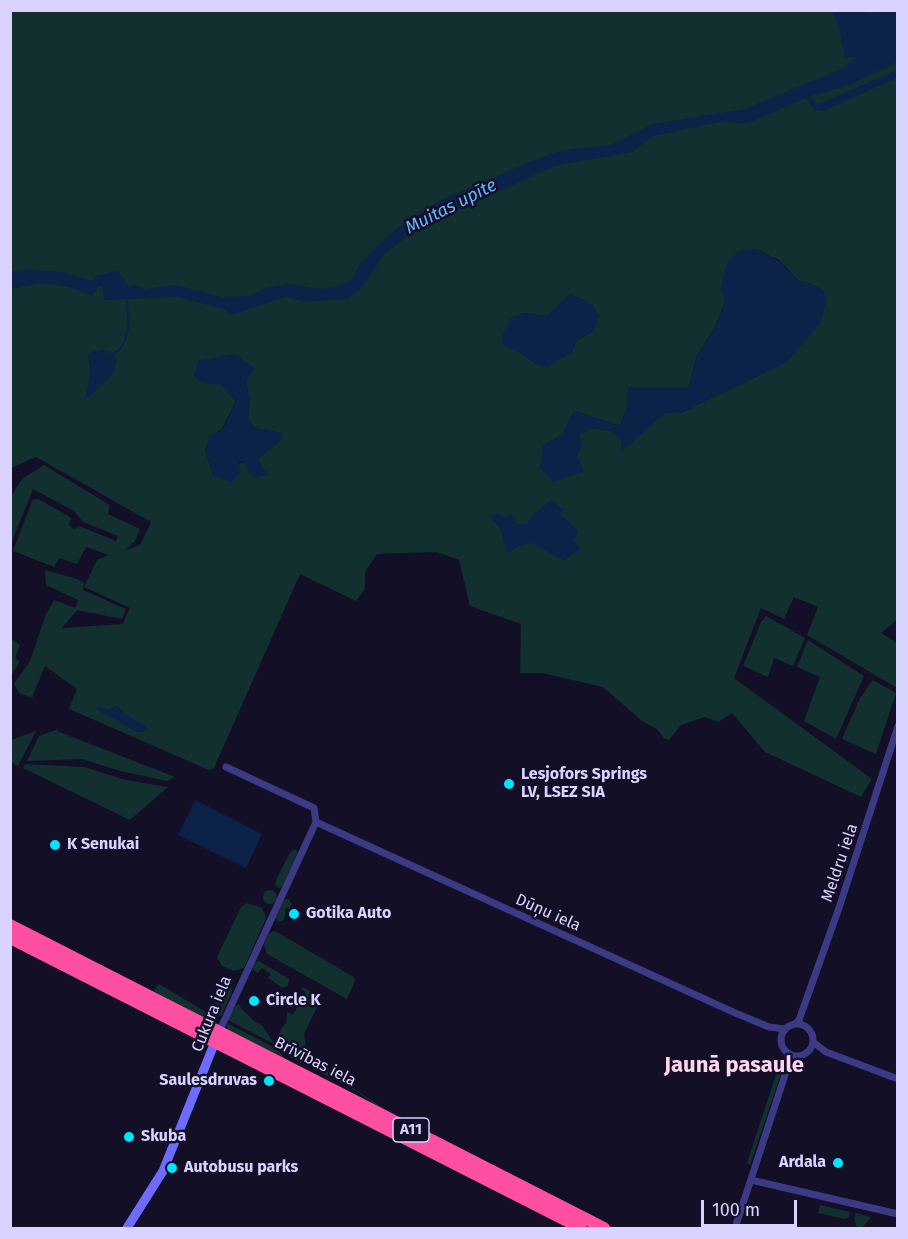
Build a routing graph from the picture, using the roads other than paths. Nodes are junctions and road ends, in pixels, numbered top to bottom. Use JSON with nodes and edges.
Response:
{"nodes":[{"id":1,"x":897,"y":726,"type":"edge"},
{"id":2,"x":226,"y":767,"type":"dead end"},
{"id":3,"x":316,"y":822,"type":"junction"},
{"id":4,"x":10,"y":925,"type":"edge"},
{"id":5,"x":10,"y":938,"type":"edge"},
{"id":6,"x":804,"y":1008,"type":"junction"},
{"id":7,"x":795,"y":1024,"type":"junction"},
{"id":8,"x":806,"y":1026,"type":"junction"},
{"id":9,"x":769,"y":1027,"type":"junction"},
{"id":10,"x":785,"y":1029,"type":"junction"},
{"id":11,"x":217,"y":1037,"type":"junction"},
{"id":12,"x":781,"y":1039,"type":"junction"},
{"id":13,"x":813,"y":1042,"type":"junction"},
{"id":14,"x":807,"y":1052,"type":"junction"},
{"id":15,"x":826,"y":1052,"type":"junction"},
{"id":16,"x":788,"y":1053,"type":"junction"},
{"id":17,"x":798,"y":1056,"type":"junction"},
{"id":18,"x":787,"y":1069,"type":"junction"},
{"id":19,"x":897,"y":1079,"type":"edge"},
{"id":20,"x":751,"y":1180,"type":"junction"},
{"id":21,"x":897,"y":1214,"type":"edge"},
{"id":22,"x":127,"y":1228,"type":"edge"},
{"id":23,"x":581,"y":1228,"type":"edge"},
{"id":24,"x":604,"y":1228,"type":"edge"},
{"id":25,"x":735,"y":1228,"type":"edge"}],
"edges":[{"from":1,"to":6,"type":"street","name":"Meldru iela"},
{"from":2,"to":3,"type":"street"},
{"from":3,"to":9,"type":"street","name":"Dūņu iela"},
{"from":3,"to":11,"type":"street","name":"Cukura iela"},
{"from":4,"to":11,"type":"highway","name":"Brīvības iela","number":"A11"},
{"from":5,"to":11,"type":"highway","name":"Brīvības iela","number":"A11"},
{"from":6,"to":7,"type":"street","name":"Meldru iela"},
{"from":6,"to":8,"type":"street","name":"Meldru iela"},
{"from":7,"to":8,"type":"street"},
{"from":7,"to":10,"type":"street"},
{"from":8,"to":13,"type":"street","name":"Meldru iela"},
{"from":9,"to":10,"type":"street","name":"Dūņu iela"},
{"from":9,"to":12,"type":"street","name":"Dūņu iela"},
{"from":10,"to":12,"type":"street"},
{"from":11,"to":22,"type":"main road","name":"Cukura iela"},
{"from":11,"to":23,"type":"highway","name":"Brīvības iela","number":"A11"},
{"from":11,"to":24,"type":"highway","name":"Brīvības iela","number":"A11"},
{"from":12,"to":16,"type":"street"},
{"from":13,"to":14,"type":"street"},
{"from":13,"to":15,"type":"street"},
{"from":14,"to":15,"type":"street"},
{"from":14,"to":17,"type":"street"},
{"from":15,"to":19,"type":"street"},
{"from":16,"to":17,"type":"street"},
{"from":16,"to":18,"type":"street"},
{"from":17,"to":18,"type":"street"},
{"from":18,"to":20,"type":"street"},
{"from":20,"to":21,"type":"street"},
{"from":20,"to":25,"type":"street"}]}
